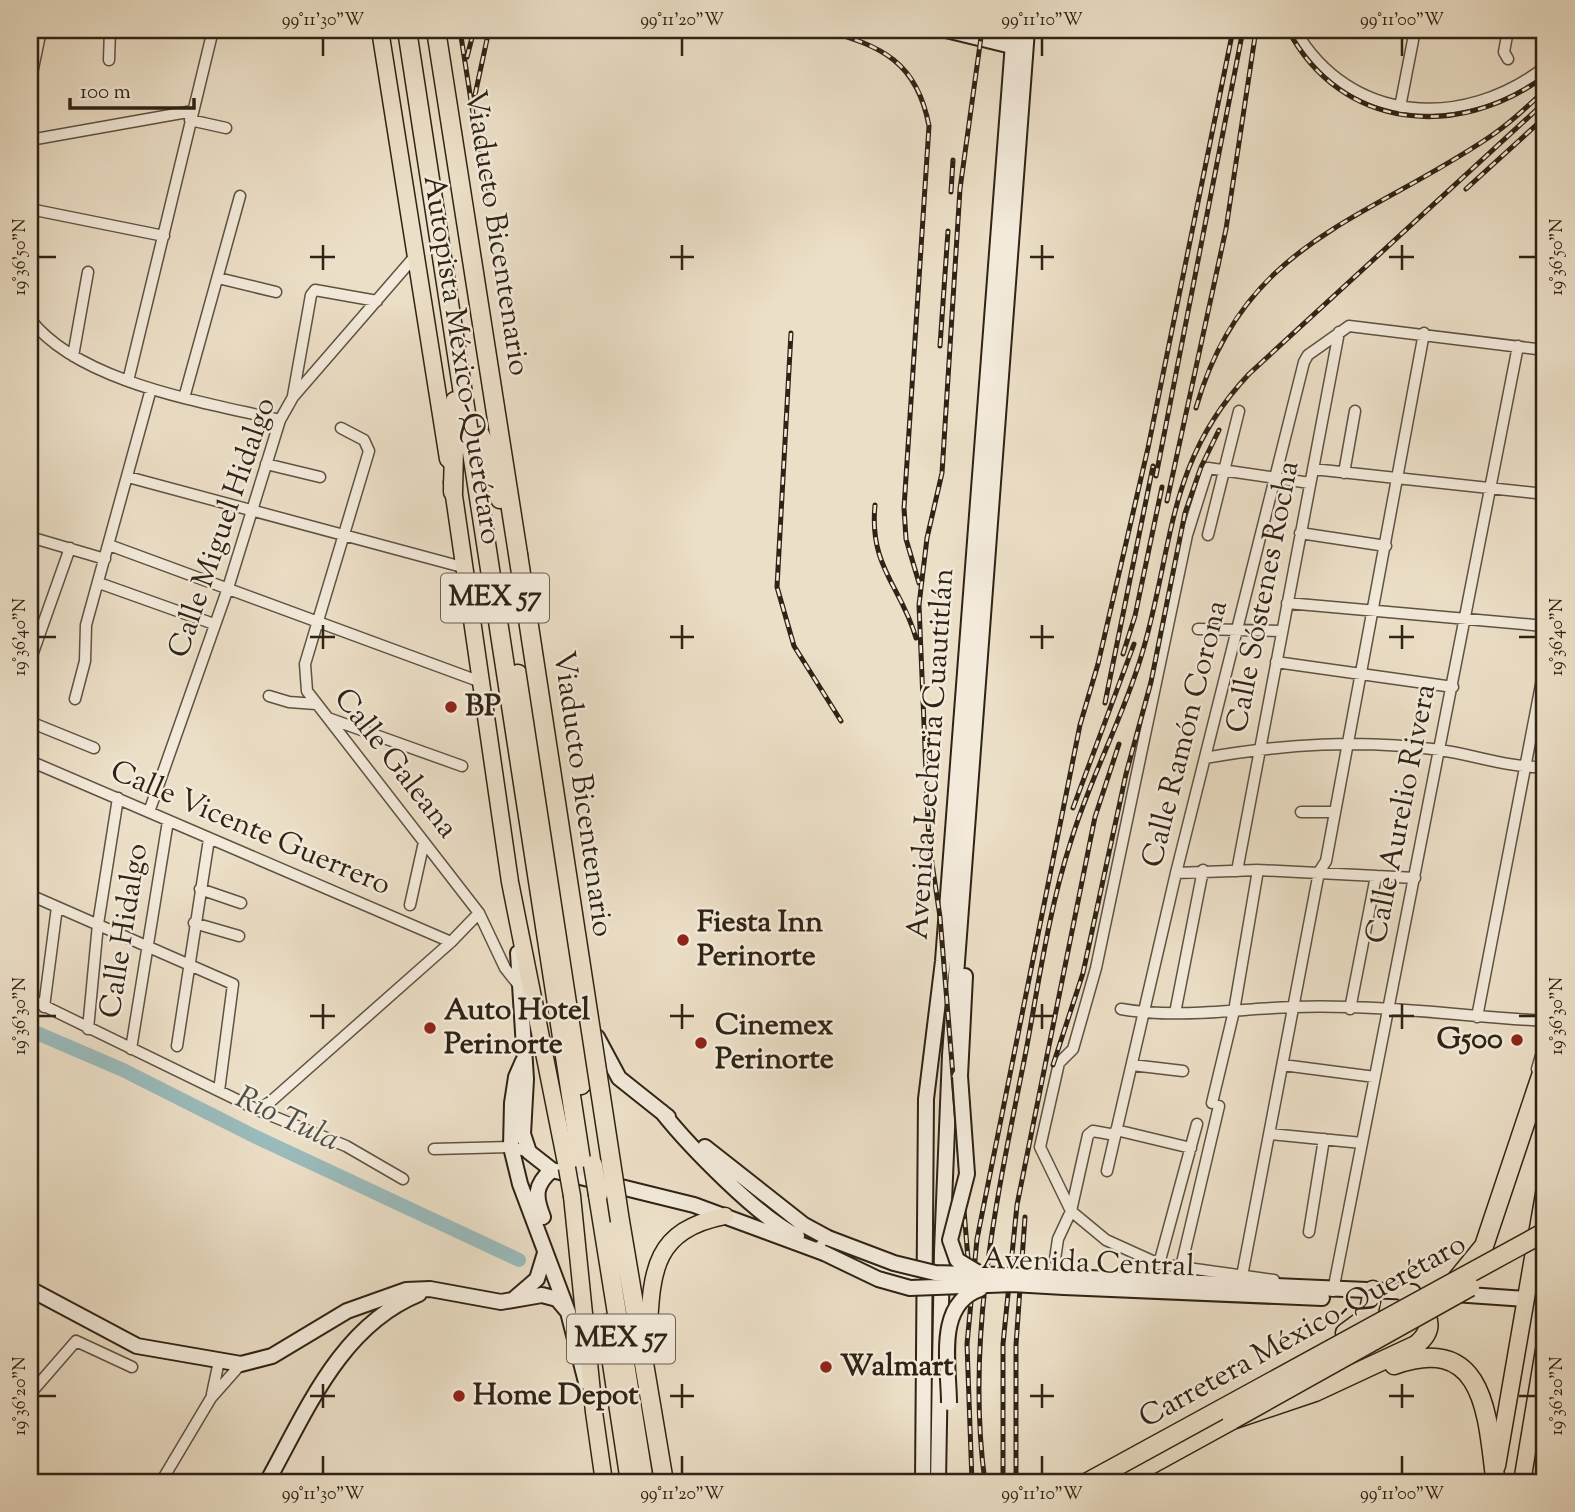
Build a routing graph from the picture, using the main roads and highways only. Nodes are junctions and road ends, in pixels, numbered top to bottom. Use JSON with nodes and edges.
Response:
{"nodes":[{"id":1,"x":380,"y":30,"type":"edge"},
{"id":2,"x":407,"y":30,"type":"edge"},
{"id":3,"x":418,"y":30,"type":"edge"},
{"id":4,"x":436,"y":30,"type":"edge"},
{"id":5,"x":443,"y":30,"type":"edge"},
{"id":6,"x":947,"y":30,"type":"edge"},
{"id":7,"x":1014,"y":30,"type":"edge"},
{"id":8,"x":1027,"y":30,"type":"edge"},
{"id":9,"x":1019,"y":47,"type":"junction"},
{"id":10,"x":456,"y":352,"type":"junction"},
{"id":11,"x":481,"y":436,"type":"junction"},
{"id":12,"x":987,"y":443,"type":"junction"},
{"id":13,"x":453,"y":492,"type":"junction"},
{"id":14,"x":526,"y":596,"type":"junction"},
{"id":15,"x":558,"y":779,"type":"junction"},
{"id":16,"x":960,"y":919,"type":"junction"},
{"id":17,"x":564,"y":962,"type":"junction"},
{"id":18,"x":528,"y":994,"type":"junction"},
{"id":19,"x":597,"y":1037,"type":"junction"},
{"id":20,"x":523,"y":1061,"type":"junction"},
{"id":21,"x":1543,"y":1070,"type":"edge"},
{"id":22,"x":662,"y":1112,"type":"junction"},
{"id":23,"x":574,"y":1168,"type":"junction"},
{"id":24,"x":1545,"y":1188,"type":"edge"},
{"id":25,"x":586,"y":1195,"type":"junction"},
{"id":26,"x":766,"y":1215,"type":"junction"},
{"id":27,"x":725,"y":1216,"type":"junction"},
{"id":28,"x":1545,"y":1232,"type":"edge"},
{"id":29,"x":1545,"y":1244,"type":"edge"},
{"id":30,"x":545,"y":1253,"type":"junction"},
{"id":31,"x":553,"y":1270,"type":"junction"},
{"id":32,"x":982,"y":1274,"type":"junction"},
{"id":33,"x":30,"y":1279,"type":"edge"},
{"id":34,"x":925,"y":1282,"type":"junction"},
{"id":35,"x":1064,"y":1282,"type":"junction"},
{"id":36,"x":941,"y":1283,"type":"junction"},
{"id":37,"x":1453,"y":1283,"type":"junction"},
{"id":38,"x":992,"y":1285,"type":"junction"},
{"id":39,"x":30,"y":1289,"type":"edge"},
{"id":40,"x":430,"y":1289,"type":"junction"},
{"id":41,"x":1365,"y":1290,"type":"junction"},
{"id":42,"x":1403,"y":1291,"type":"junction"},
{"id":43,"x":535,"y":1295,"type":"junction"},
{"id":44,"x":514,"y":1298,"type":"junction"},
{"id":45,"x":1526,"y":1299,"type":"junction"},
{"id":46,"x":75,"y":1309,"type":"junction"},
{"id":47,"x":568,"y":1312,"type":"junction"},
{"id":48,"x":648,"y":1342,"type":"junction"},
{"id":49,"x":1545,"y":1344,"type":"edge"},
{"id":50,"x":1307,"y":1395,"type":"junction"},
{"id":51,"x":594,"y":1412,"type":"junction"},
{"id":52,"x":1232,"y":1420,"type":"junction"},
{"id":53,"x":1154,"y":1445,"type":"junction"},
{"id":54,"x":1495,"y":1480,"type":"edge"},
{"id":55,"x":267,"y":1482,"type":"edge"},
{"id":56,"x":604,"y":1482,"type":"edge"},
{"id":57,"x":631,"y":1482,"type":"edge"},
{"id":58,"x":644,"y":1482,"type":"edge"},
{"id":59,"x":664,"y":1482,"type":"edge"},
{"id":60,"x":671,"y":1482,"type":"edge"},
{"id":61,"x":923,"y":1482,"type":"edge"},
{"id":62,"x":938,"y":1482,"type":"edge"},
{"id":63,"x":948,"y":1482,"type":"edge"},
{"id":64,"x":1088,"y":1482,"type":"edge"},
{"id":65,"x":1119,"y":1482,"type":"edge"},
{"id":66,"x":1522,"y":1482,"type":"edge"}],
"edges":[{"from":1,"to":13,"type":"main road","name":"Autopista México-Querétaro"},
{"from":2,"to":10,"type":"highway","number":"MEX 57"},
{"from":3,"to":11,"type":"highway","number":"MEX 57"},
{"from":4,"to":14,"type":"highway","name":"Viaducto Bicentenario","bridge":true},
{"from":5,"to":14,"type":"main road","name":"Autopista México-Querétaro"},
{"from":6,"to":9,"type":"main road"},
{"from":7,"to":9,"type":"main road","name":"Avenida Lecheria Cuautitlán"},
{"from":8,"to":9,"type":"main road","name":"Avenida Lecheria Cuautitlán"},
{"from":9,"to":12,"type":"main road","name":"Avenida Lecheria Cuautitlán"},
{"from":10,"to":13,"type":"highway"},
{"from":10,"to":23,"type":"highway","number":"MEX 57"},
{"from":11,"to":14,"type":"highway"},
{"from":11,"to":17,"type":"highway","number":"MEX 57"},
{"from":12,"to":16,"type":"main road","name":"Avenida Lecheria Cuautitlán"},
{"from":12,"to":34,"type":"main road","name":"Avenida Lecheria Cuautitlán"},
{"from":13,"to":18,"type":"main road","name":"Autopista México-Querétaro"},
{"from":14,"to":15,"type":"main road","name":"Autopista México-Querétaro"},
{"from":14,"to":59,"type":"highway","name":"Viaducto Bicentenario","bridge":true},
{"from":15,"to":17,"type":"highway"},
{"from":15,"to":19,"type":"main road","name":"Autopista México-Querétaro"},
{"from":16,"to":32,"type":"main road","bridge":true},
{"from":16,"to":36,"type":"main road","name":"Avenida Lecheria Cuautitlán"},
{"from":17,"to":23,"type":"highway","number":"MEX 57"},
{"from":18,"to":20,"type":"main road"},
{"from":18,"to":23,"type":"main road","name":"Autopista México-Querétaro"},
{"from":19,"to":22,"type":"main road"},
{"from":19,"to":48,"type":"main road","name":"Autopista México-Querétaro"},
{"from":20,"to":23,"type":"main road"},
{"from":20,"to":30,"type":"main road"},
{"from":21,"to":37,"type":"highway"},
{"from":22,"to":26,"type":"main road"},
{"from":22,"to":32,"type":"main road","name":"Avenida Central","bridge":true},
{"from":23,"to":25,"type":"highway","number":"MEX 57"},
{"from":23,"to":27,"type":"main road","name":"Avenida Central"},
{"from":23,"to":31,"type":"main road"},
{"from":24,"to":45,"type":"main road"},
{"from":25,"to":51,"type":"main road"},
{"from":25,"to":57,"type":"highway","number":"MEX 57"},
{"from":25,"to":58,"type":"highway","number":"MEX 57"},
{"from":26,"to":27,"type":"main road"},
{"from":26,"to":34,"type":"main road"},
{"from":27,"to":38,"type":"main road","name":"Avenida Central","bridge":true},
{"from":27,"to":48,"type":"main road"},
{"from":28,"to":37,"type":"highway","name":"Carretera México-Querétaro","bridge":true},
{"from":29,"to":52,"type":"highway","name":"Carretera México-Querétaro","bridge":true},
{"from":30,"to":31,"type":"main road"},
{"from":30,"to":44,"type":"main road"},
{"from":31,"to":43,"type":"main road"},
{"from":31,"to":47,"type":"main road"},
{"from":32,"to":35,"type":"main road","name":"Avenida Central","bridge":true},
{"from":33,"to":46,"type":"main road"},
{"from":34,"to":36,"type":"main road"},
{"from":34,"to":61,"type":"main road","name":"Avenida Lecheria Cuautitlán"},
{"from":35,"to":38,"type":"main road","name":"Avenida Central","bridge":true},
{"from":35,"to":41,"type":"main road","name":"Avenida Central"},
{"from":35,"to":41,"type":"main road","name":"Avenida Central"},
{"from":36,"to":62,"type":"main road","name":"Avenida Lecheria Cuautitlán"},
{"from":37,"to":53,"type":"highway","name":"Carretera México-Querétaro","bridge":true},
{"from":38,"to":63,"type":"main road","bridge":true},
{"from":39,"to":46,"type":"main road"},
{"from":40,"to":44,"type":"main road"},
{"from":40,"to":46,"type":"main road"},
{"from":40,"to":55,"type":"main road"},
{"from":41,"to":42,"type":"main road","name":"Avenida Central"},
{"from":41,"to":53,"type":"highway","bridge":true},
{"from":42,"to":45,"type":"main road","name":"Avenida Central"},
{"from":42,"to":50,"type":"highway"},
{"from":43,"to":44,"type":"main road"},
{"from":43,"to":47,"type":"main road"},
{"from":45,"to":54,"type":"main road"},
{"from":47,"to":51,"type":"main road"},
{"from":48,"to":60,"type":"main road"},
{"from":49,"to":66,"type":"main road"},
{"from":50,"to":52,"type":"highway","bridge":true},
{"from":50,"to":54,"type":"highway"},
{"from":51,"to":56,"type":"main road"},
{"from":52,"to":65,"type":"highway","name":"Carretera México-Querétaro"},
{"from":53,"to":64,"type":"highway","name":"Carretera México-Querétaro","bridge":true}]}
